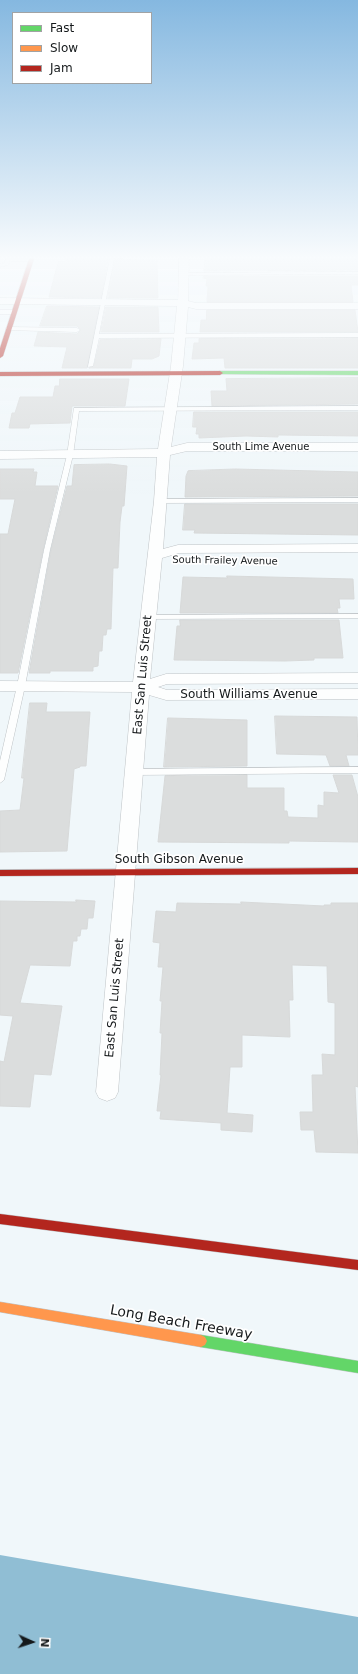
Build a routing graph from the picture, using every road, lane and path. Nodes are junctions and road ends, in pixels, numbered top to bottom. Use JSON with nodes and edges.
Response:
{"nodes":[{"id":1,"x":96,"y":337,"type":"edge"},
{"id":2,"x":180,"y":337,"type":"edge"},
{"id":3,"x":2,"y":341,"type":"edge"},
{"id":4,"x":0,"y":356,"type":"edge"},
{"id":5,"x":0,"y":366,"type":"edge"},
{"id":6,"x":90,"y":366,"type":"junction"},
{"id":7,"x":358,"y":366,"type":"edge"},
{"id":8,"x":176,"y":370,"type":"junction"},
{"id":9,"x":0,"y":374,"type":"edge"},
{"id":10,"x":358,"y":374,"type":"edge"},
{"id":11,"x":170,"y":408,"type":"junction"},
{"id":12,"x":358,"y":408,"type":"edge"},
{"id":13,"x":358,"y":447,"type":"edge"},
{"id":14,"x":164,"y":453,"type":"junction"},
{"id":15,"x":0,"y":455,"type":"edge"},
{"id":16,"x":70,"y":455,"type":"junction"},
{"id":17,"x":358,"y":457,"type":"edge"},
{"id":18,"x":358,"y":500,"type":"edge"},
{"id":19,"x":161,"y":501,"type":"junction"},
{"id":20,"x":358,"y":548,"type":"edge"},
{"id":21,"x":154,"y":556,"type":"junction"},
{"id":22,"x":358,"y":561,"type":"edge"},
{"id":23,"x":358,"y":616,"type":"edge"},
{"id":24,"x":148,"y":617,"type":"junction"},
{"id":25,"x":358,"y":678,"type":"edge"},
{"id":26,"x":0,"y":686,"type":"edge"},
{"id":27,"x":21,"y":686,"type":"junction"},
{"id":28,"x":141,"y":687,"type":"junction"},
{"id":29,"x":358,"y":694,"type":"edge"},
{"id":30,"x":358,"y":770,"type":"edge"},
{"id":31,"x":134,"y":772,"type":"junction"},
{"id":32,"x":0,"y":780,"type":"edge"},
{"id":33,"x":358,"y":871,"type":"edge"},
{"id":34,"x":0,"y":873,"type":"edge"},
{"id":35,"x":126,"y":873,"type":"junction"},
{"id":36,"x":106,"y":1092,"type":"dead end"},
{"id":37,"x":0,"y":1219,"type":"edge"},
{"id":38,"x":358,"y":1264,"type":"edge"},
{"id":39,"x":0,"y":1307,"type":"edge"},
{"id":40,"x":358,"y":1367,"type":"edge"}],
"edges":[{"from":1,"to":6,"type":"lane"},
{"from":2,"to":8,"type":"street","name":"East San Luis Street"},
{"from":3,"to":4,"type":"main road"},
{"from":5,"to":6,"type":"main road"},
{"from":6,"to":8,"type":"main road"},
{"from":7,"to":8,"type":"main road"},
{"from":8,"to":9,"type":"main road"},
{"from":8,"to":10,"type":"main road"},
{"from":8,"to":11,"type":"street","name":"East San Luis Street"},
{"from":11,"to":12,"type":"lane"},
{"from":11,"to":14,"type":"street","name":"East San Luis Street"},
{"from":11,"to":16,"type":"lane"},
{"from":13,"to":14,"type":"street","name":"South Lime Avenue"},
{"from":14,"to":16,"type":"street","name":"South Lime Avenue"},
{"from":14,"to":17,"type":"street","name":"South Lime Avenue"},
{"from":14,"to":19,"type":"street","name":"East San Luis Street"},
{"from":15,"to":16,"type":"street","name":"South Lime Avenue"},
{"from":16,"to":27,"type":"lane"},
{"from":18,"to":19,"type":"lane"},
{"from":19,"to":21,"type":"street","name":"East San Luis Street"},
{"from":20,"to":21,"type":"street","name":"South Frailey Avenue"},
{"from":21,"to":22,"type":"street","name":"South Frailey Avenue"},
{"from":21,"to":24,"type":"street","name":"East San Luis Street"},
{"from":23,"to":24,"type":"lane"},
{"from":24,"to":28,"type":"street","name":"East San Luis Street"},
{"from":25,"to":28,"type":"street","name":"South Williams Avenue"},
{"from":26,"to":27,"type":"street","name":"South Williams Avenue"},
{"from":27,"to":28,"type":"street","name":"South Williams Avenue"},
{"from":27,"to":32,"type":"lane"},
{"from":28,"to":29,"type":"street","name":"South Williams Avenue"},
{"from":28,"to":31,"type":"street","name":"East San Luis Street"},
{"from":30,"to":31,"type":"lane"},
{"from":31,"to":35,"type":"street","name":"East San Luis Street"},
{"from":33,"to":35,"type":"main road","name":"South Gibson Avenue"},
{"from":34,"to":35,"type":"main road","name":"South Gibson Avenue"},
{"from":35,"to":36,"type":"street","name":"East San Luis Street"},
{"from":37,"to":38,"type":"main road"},
{"from":39,"to":40,"type":"main road","name":"Long Beach Freeway"}]}
